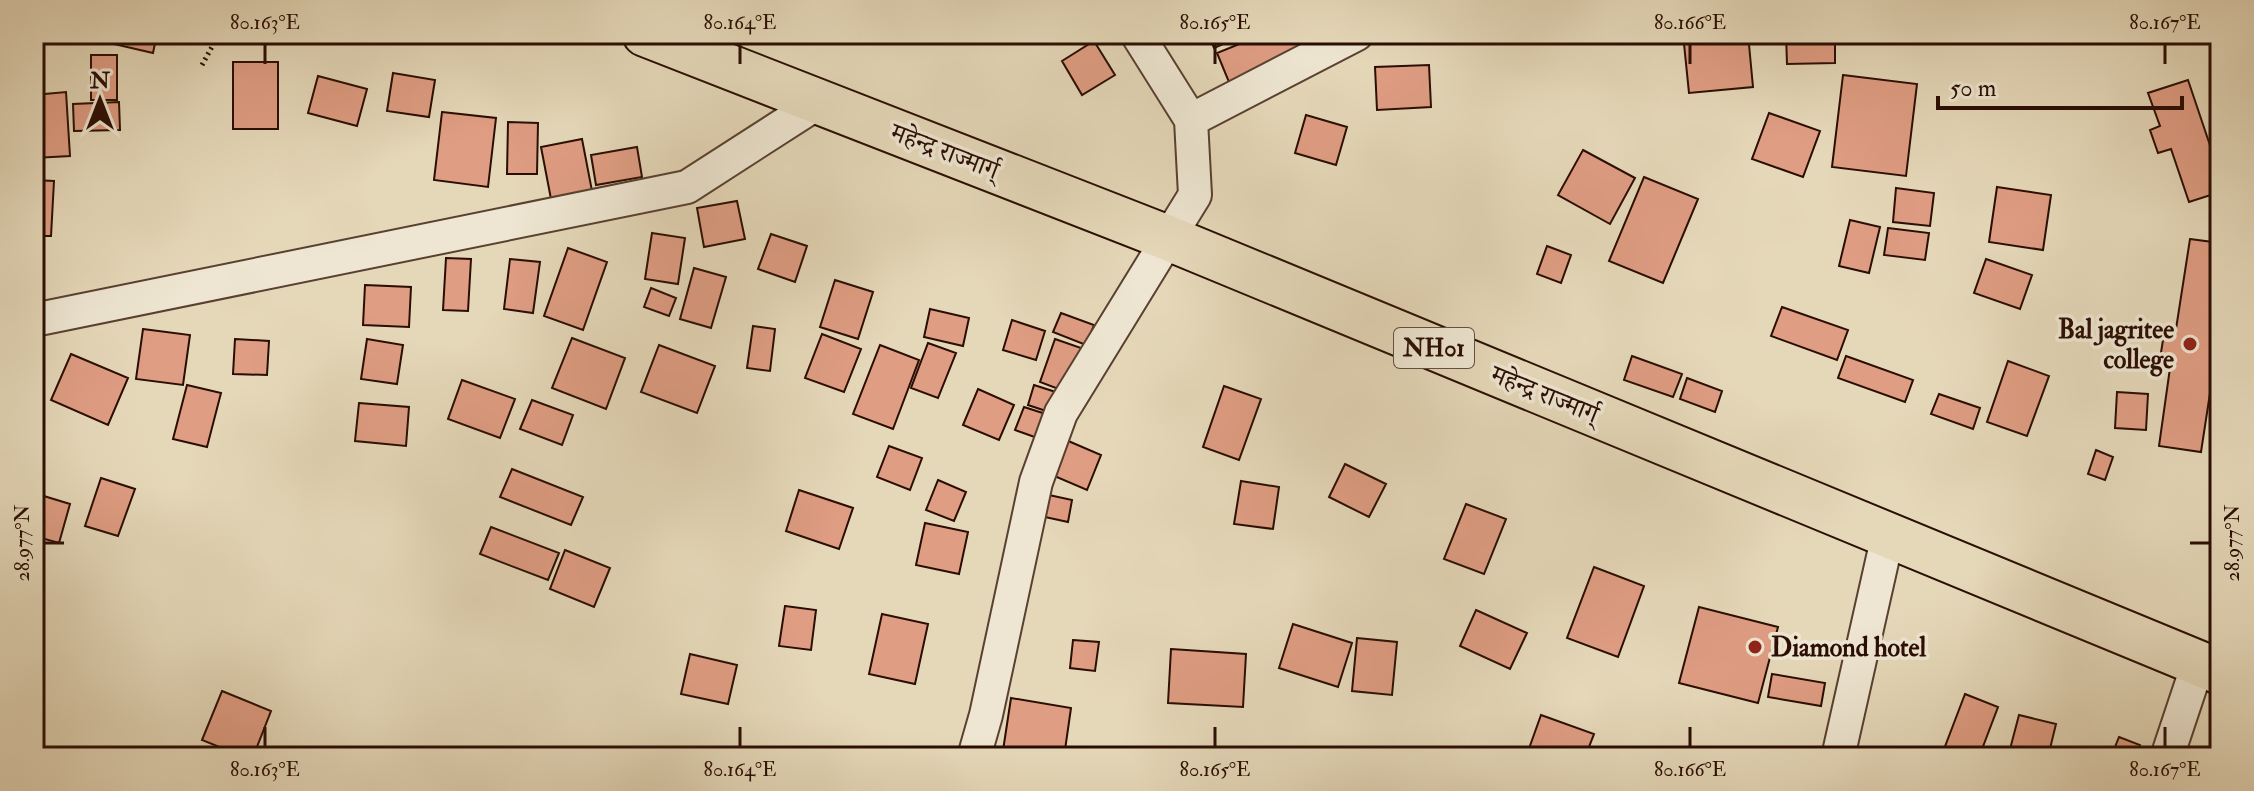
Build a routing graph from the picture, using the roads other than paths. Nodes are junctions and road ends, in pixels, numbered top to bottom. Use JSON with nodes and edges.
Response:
{"nodes":[{"id":1,"x":645,"y":34,"type":"edge"},
{"id":2,"x":1137,"y":34,"type":"edge"},
{"id":3,"x":1357,"y":34,"type":"edge"},
{"id":4,"x":819,"y":102,"type":"junction"},
{"id":5,"x":1191,"y":120,"type":"junction"},
{"id":6,"x":1168,"y":238,"type":"junction"},
{"id":7,"x":34,"y":320,"type":"edge"},
{"id":8,"x":1888,"y":535,"type":"junction"},
{"id":9,"x":2209,"y":668,"type":"edge"},
{"id":10,"x":974,"y":757,"type":"edge"},
{"id":11,"x":1838,"y":757,"type":"edge"},
{"id":12,"x":2167,"y":757,"type":"edge"}],
"edges":[{"from":1,"to":4,"type":"highway","name":"महेन्द्र राज्मार्ग्","number":"NH01"},
{"from":2,"to":5,"type":"street"},
{"from":3,"to":5,"type":"street"},
{"from":4,"to":6,"type":"highway","name":"महेन्द्र राज्मार्ग्","number":"NH01"},
{"from":4,"to":7,"type":"street"},
{"from":5,"to":6,"type":"street"},
{"from":6,"to":8,"type":"highway","name":"महेन्द्र राज्मार्ग्","number":"NH01"},
{"from":6,"to":10,"type":"street"},
{"from":8,"to":9,"type":"highway","name":"महेन्द्र राज्मार्ग्","number":"NH01"},
{"from":8,"to":11,"type":"street"},
{"from":9,"to":12,"type":"street"}]}
